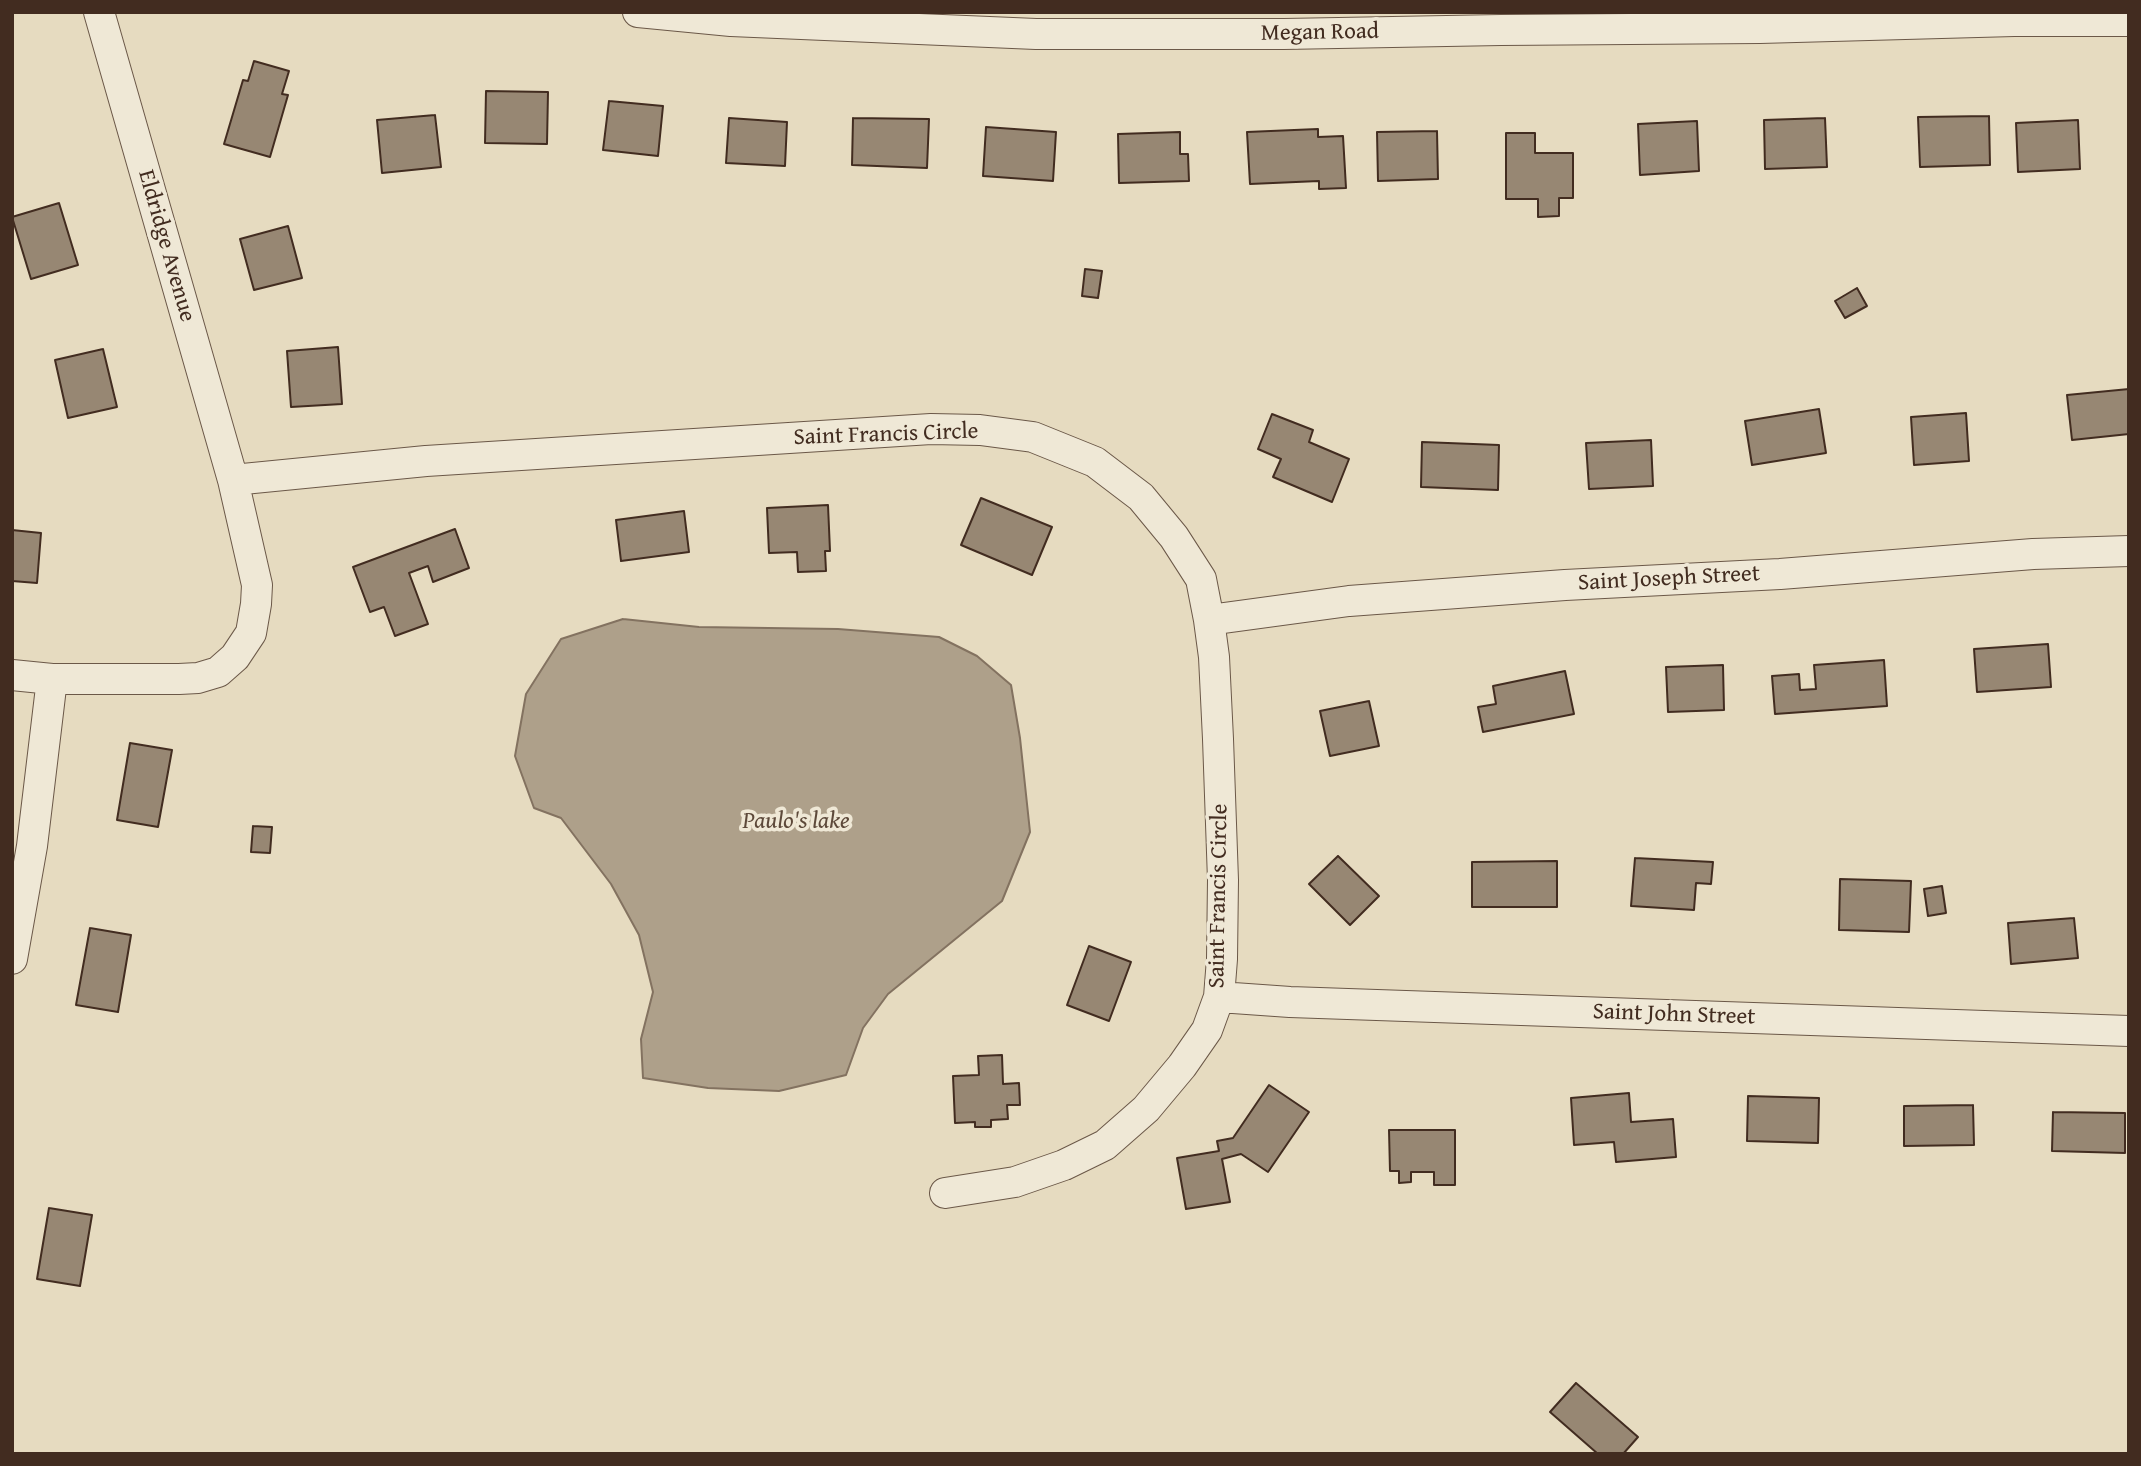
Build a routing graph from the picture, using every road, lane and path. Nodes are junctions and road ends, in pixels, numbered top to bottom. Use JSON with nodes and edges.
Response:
{"nodes":[{"id":1,"x":99,"y":12,"type":"edge"},
{"id":2,"x":638,"y":12,"type":"edge"},
{"id":3,"x":2129,"y":20,"type":"edge"},
{"id":4,"x":233,"y":480,"type":"junction"},
{"id":5,"x":2129,"y":551,"type":"edge"},
{"id":6,"x":1209,"y":620,"type":"junction"},
{"id":7,"x":12,"y":675,"type":"edge"},
{"id":8,"x":52,"y":679,"type":"junction"},
{"id":9,"x":12,"y":959,"type":"edge"},
{"id":10,"x":1219,"y":997,"type":"junction"},
{"id":11,"x":2129,"y":1031,"type":"edge"},
{"id":12,"x":945,"y":1193,"type":"dead end"}],
"edges":[{"from":1,"to":4,"type":"street","name":"Eldridge Avenue"},
{"from":2,"to":3,"type":"street","name":"Megan Road"},
{"from":4,"to":6,"type":"street","name":"Saint Francis Circle"},
{"from":4,"to":8,"type":"street"},
{"from":5,"to":6,"type":"street","name":"Saint Joseph Street"},
{"from":6,"to":10,"type":"street","name":"Saint Francis Circle"},
{"from":7,"to":8,"type":"street"},
{"from":8,"to":9,"type":"street"},
{"from":10,"to":11,"type":"street","name":"Saint John Street"},
{"from":10,"to":12,"type":"street","name":"Saint Francis Circle"}]}
